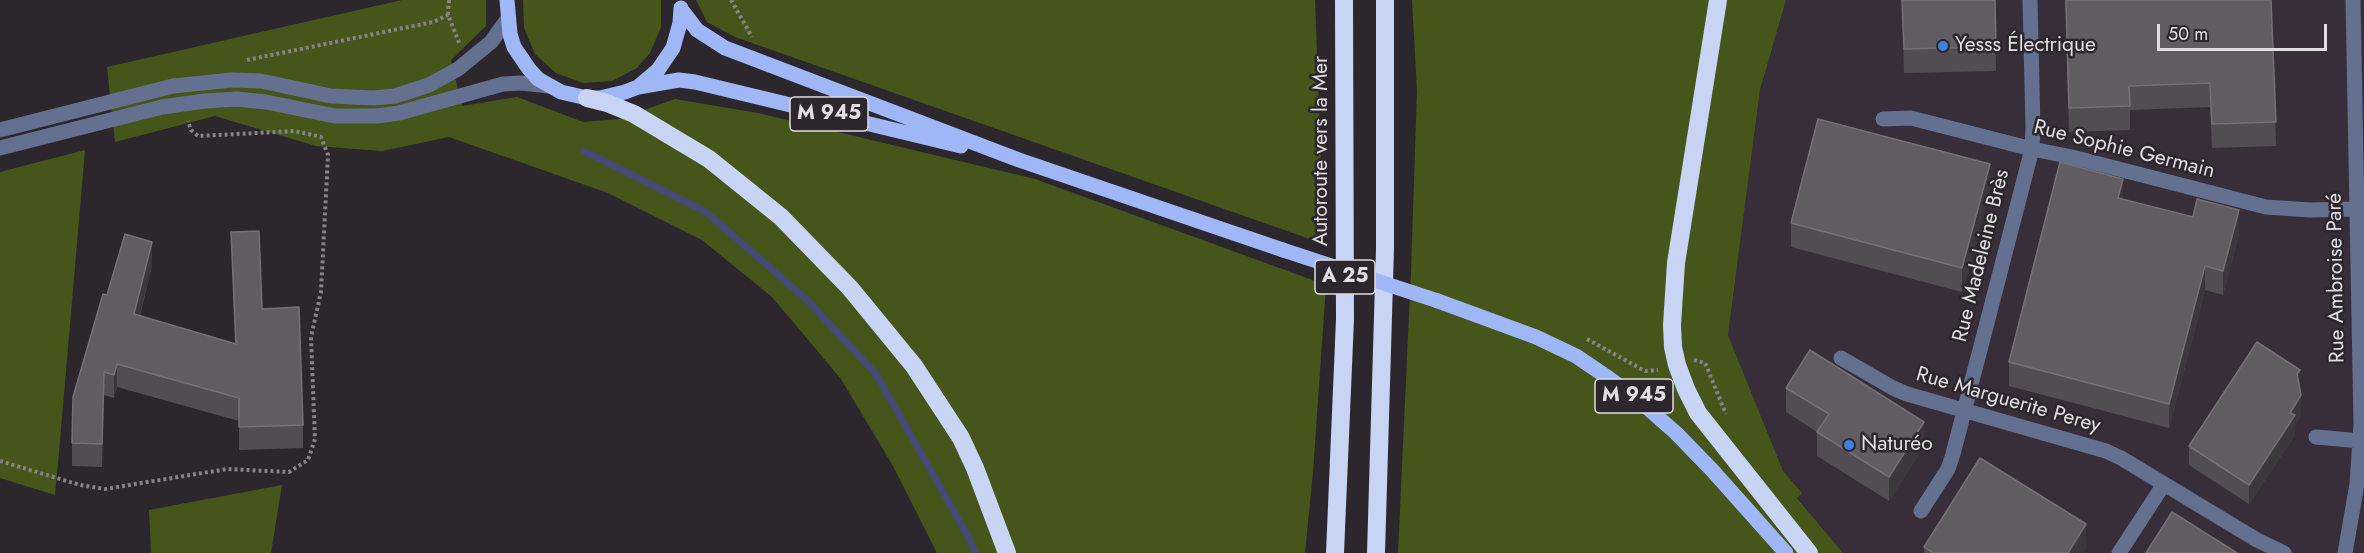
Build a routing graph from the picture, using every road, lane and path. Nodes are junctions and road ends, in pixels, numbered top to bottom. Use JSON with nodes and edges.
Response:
{"nodes":[{"id":1,"x":448,"y":0,"type":"edge"},
{"id":2,"x":1344,"y":0,"type":"edge"},
{"id":3,"x":1385,"y":0,"type":"edge"},
{"id":4,"x":1718,"y":0,"type":"edge"},
{"id":5,"x":2030,"y":0,"type":"edge"},
{"id":6,"x":2353,"y":0,"type":"edge"},
{"id":7,"x":680,"y":5,"type":"edge"},
{"id":8,"x":506,"y":6,"type":"edge"},
{"id":9,"x":232,"y":80,"type":"junction"},
{"id":10,"x":549,"y":86,"type":"junction"},
{"id":11,"x":638,"y":87,"type":"junction"},
{"id":12,"x":587,"y":98,"type":"junction"},
{"id":13,"x":182,"y":104,"type":"junction"},
{"id":14,"x":1883,"y":119,"type":"dead end"},
{"id":15,"x":0,"y":130,"type":"edge"},
{"id":16,"x":0,"y":148,"type":"edge"},
{"id":17,"x":2032,"y":149,"type":"junction"},
{"id":18,"x":1019,"y":160,"type":"junction"},
{"id":19,"x":2360,"y":166,"type":"edge"},
{"id":20,"x":2356,"y":209,"type":"junction"},
{"id":21,"x":2361,"y":308,"type":"edge"},
{"id":22,"x":2362,"y":343,"type":"edge"},
{"id":23,"x":1841,"y":358,"type":"dead end"},
{"id":24,"x":1964,"y":411,"type":"junction"},
{"id":25,"x":2316,"y":437,"type":"dead end"},
{"id":26,"x":2361,"y":441,"type":"junction"},
{"id":27,"x":0,"y":460,"type":"edge"},
{"id":28,"x":2164,"y":484,"type":"junction"},
{"id":29,"x":1921,"y":511,"type":"dead end"},
{"id":30,"x":1007,"y":553,"type":"edge"},
{"id":31,"x":1335,"y":553,"type":"edge"},
{"id":32,"x":1376,"y":553,"type":"edge"},
{"id":33,"x":1786,"y":553,"type":"edge"},
{"id":34,"x":1809,"y":553,"type":"edge"},
{"id":35,"x":2119,"y":553,"type":"edge"},
{"id":36,"x":2284,"y":553,"type":"edge"},
{"id":37,"x":2345,"y":553,"type":"edge"}],
"edges":[{"from":1,"to":9,"type":"path"},
{"from":2,"to":31,"type":"highway","name":"Autoroute vers la Mer","number":"A 25"},
{"from":3,"to":32,"type":"highway","number":"A 25"},
{"from":4,"to":34,"type":"highway"},
{"from":5,"to":17,"type":"street","name":"Rue Madeleine Brès"},
{"from":6,"to":19,"type":"street","name":"Rue Ambroise Paré"},
{"from":7,"to":11,"type":"main road"},
{"from":7,"to":18,"type":"main road","number":"M 945"},
{"from":8,"to":9,"type":"street"},
{"from":8,"to":10,"type":"main road"},
{"from":9,"to":15,"type":"street"},
{"from":10,"to":12,"type":"main road"},
{"from":10,"to":13,"type":"street"},
{"from":11,"to":12,"type":"main road"},
{"from":11,"to":18,"type":"main road","number":"M 945"},
{"from":12,"to":30,"type":"highway"},
{"from":13,"to":16,"type":"street"},
{"from":13,"to":27,"type":"path"},
{"from":14,"to":17,"type":"street","name":"Rue Sophie Germain"},
{"from":17,"to":20,"type":"street","name":"Rue Sophie Germain"},
{"from":17,"to":24,"type":"street","name":"Rue Madeleine Brès"},
{"from":18,"to":33,"type":"main road","number":"M 945","bridge":true},
{"from":19,"to":20,"type":"street","name":"Rue Ambroise Paré"},
{"from":20,"to":21,"type":"street","name":"Rue Ambroise Paré"},
{"from":21,"to":22,"type":"street","name":"Rue Ambroise Paré"},
{"from":22,"to":26,"type":"street","name":"Rue Ambroise Paré"},
{"from":23,"to":24,"type":"street","name":"Rue Marguerite Perey"},
{"from":24,"to":28,"type":"street","name":"Rue Marguerite Perey"},
{"from":24,"to":29,"type":"street","name":"Rue Madeleine Brès"},
{"from":25,"to":26,"type":"street"},
{"from":26,"to":37,"type":"street","name":"Rue Ambroise Paré"},
{"from":28,"to":35,"type":"street"},
{"from":28,"to":36,"type":"street","name":"Rue Marguerite Perey"}]}
